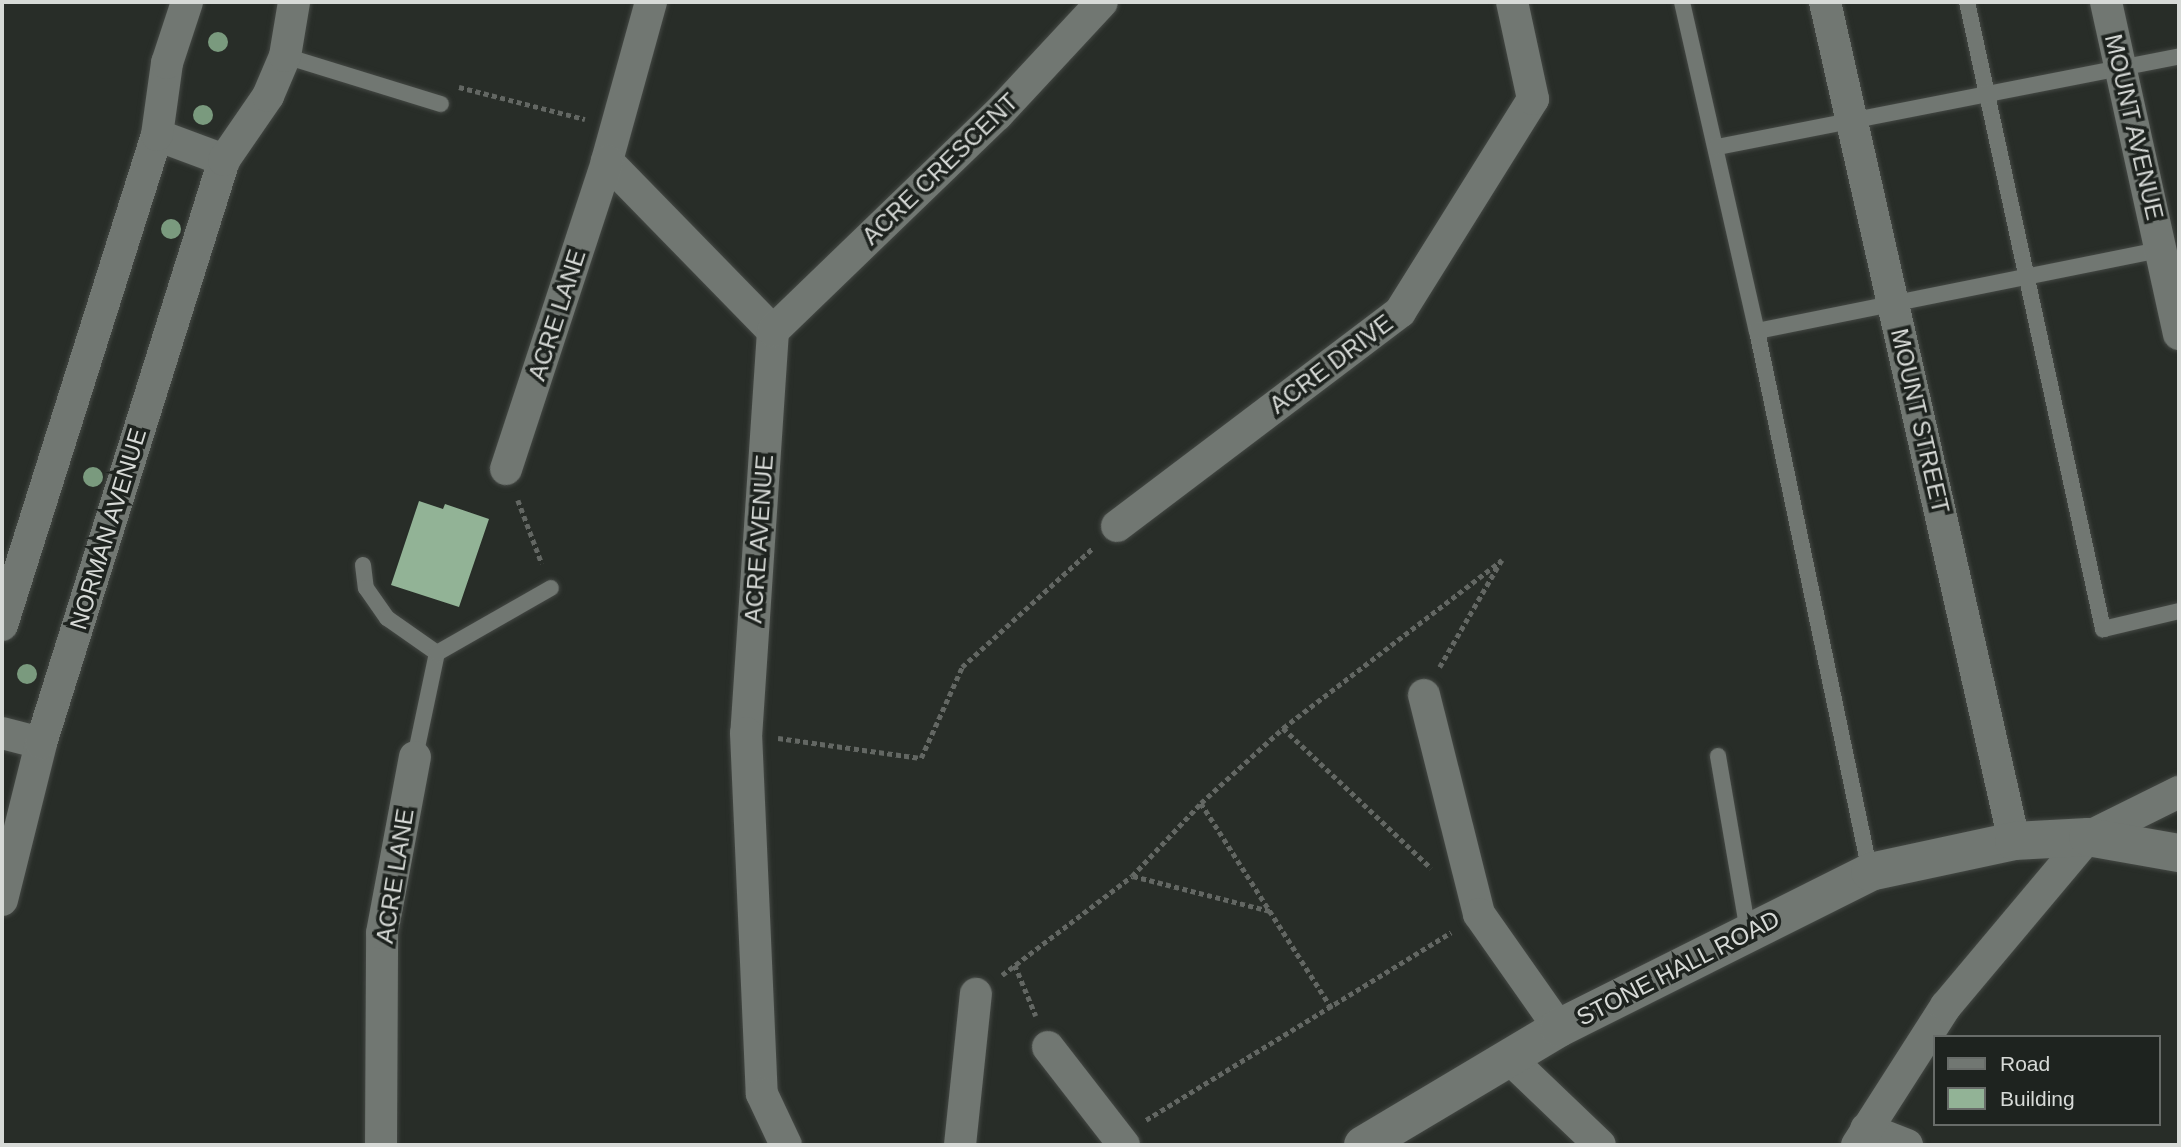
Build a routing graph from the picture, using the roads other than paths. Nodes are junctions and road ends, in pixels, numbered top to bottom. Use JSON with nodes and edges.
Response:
{"nodes":[{"id":1,"x":187,"y":2,"type":"edge"},
{"id":2,"x":294,"y":2,"type":"edge"},
{"id":3,"x":651,"y":2,"type":"edge"},
{"id":4,"x":1102,"y":2,"type":"edge"},
{"id":5,"x":1512,"y":2,"type":"edge"},
{"id":6,"x":1682,"y":2,"type":"edge"},
{"id":7,"x":1825,"y":2,"type":"edge"},
{"id":8,"x":1967,"y":2,"type":"edge"},
{"id":9,"x":2106,"y":2,"type":"edge"},
{"id":10,"x":285,"y":56,"type":"junction"},
{"id":11,"x":2179,"y":57,"type":"edge"},
{"id":12,"x":2121,"y":70,"type":"junction"},
{"id":13,"x":1986,"y":94,"type":"junction"},
{"id":14,"x":440,"y":104,"type":"road end"},
{"id":15,"x":1854,"y":121,"type":"junction"},
{"id":16,"x":156,"y":135,"type":"junction"},
{"id":17,"x":1717,"y":147,"type":"junction"},
{"id":18,"x":224,"y":160,"type":"junction"},
{"id":19,"x":607,"y":161,"type":"junction"},
{"id":20,"x":2162,"y":249,"type":"junction"},
{"id":21,"x":2028,"y":278,"type":"junction"},
{"id":22,"x":1894,"y":304,"type":"junction"},
{"id":23,"x":773,"y":331,"type":"junction"},
{"id":24,"x":1757,"y":331,"type":"junction"},
{"id":25,"x":2179,"y":334,"type":"edge"},
{"id":26,"x":506,"y":469,"type":"road end"},
{"id":27,"x":1117,"y":526,"type":"road end"},
{"id":28,"x":363,"y":565,"type":"dead end"},
{"id":29,"x":551,"y":588,"type":"road end"},
{"id":30,"x":2179,"y":611,"type":"edge"},
{"id":31,"x":2,"y":625,"type":"edge"},
{"id":32,"x":438,"y":653,"type":"junction"},
{"id":33,"x":1424,"y":695,"type":"road end"},
{"id":34,"x":2,"y":733,"type":"edge"},
{"id":35,"x":41,"y":743,"type":"junction"},
{"id":36,"x":1718,"y":756,"type":"dead end"},
{"id":37,"x":415,"y":757,"type":"joint"},
{"id":38,"x":2179,"y":792,"type":"edge"},
{"id":39,"x":2088,"y":837,"type":"junction"},
{"id":40,"x":2014,"y":841,"type":"junction"},
{"id":41,"x":2179,"y":853,"type":"edge"},
{"id":42,"x":1870,"y":872,"type":"junction"},
{"id":43,"x":2,"y":900,"type":"edge"},
{"id":44,"x":1748,"y":932,"type":"junction"},
{"id":45,"x":976,"y":994,"type":"road end"},
{"id":46,"x":1559,"y":1028,"type":"junction"},
{"id":47,"x":1048,"y":1047,"type":"road end"},
{"id":48,"x":1508,"y":1057,"type":"junction"},
{"id":49,"x":1862,"y":1137,"type":"edge"},
{"id":50,"x":1121,"y":1141,"type":"edge"},
{"id":51,"x":382,"y":1145,"type":"edge"},
{"id":52,"x":786,"y":1145,"type":"edge"},
{"id":53,"x":960,"y":1145,"type":"edge"},
{"id":54,"x":1363,"y":1145,"type":"edge"},
{"id":55,"x":1600,"y":1145,"type":"edge"},
{"id":56,"x":1907,"y":1145,"type":"edge"}],
"edges":[{"from":1,"to":16,"type":"street"},
{"from":2,"to":10,"type":"street","name":"NORMAN AVENUE"},
{"from":3,"to":19,"type":"street"},
{"from":4,"to":23,"type":"street","name":"ACRE CRESCENT"},
{"from":5,"to":27,"type":"street","name":"ACRE DRIVE"},
{"from":6,"to":17,"type":"lane"},
{"from":7,"to":15,"type":"street","name":"MOUNT STREET"},
{"from":8,"to":13,"type":"lane"},
{"from":9,"to":12,"type":"street","name":"MOUNT AVENUE"},
{"from":10,"to":14,"type":"lane"},
{"from":10,"to":18,"type":"street","name":"NORMAN AVENUE"},
{"from":11,"to":12,"type":"lane"},
{"from":12,"to":13,"type":"lane"},
{"from":12,"to":20,"type":"street","name":"MOUNT AVENUE"},
{"from":13,"to":15,"type":"lane"},
{"from":13,"to":21,"type":"lane"},
{"from":15,"to":17,"type":"lane"},
{"from":15,"to":22,"type":"street","name":"MOUNT STREET"},
{"from":16,"to":18,"type":"street"},
{"from":16,"to":31,"type":"street"},
{"from":17,"to":24,"type":"lane"},
{"from":18,"to":35,"type":"street","name":"NORMAN AVENUE"},
{"from":19,"to":23,"type":"street"},
{"from":19,"to":26,"type":"street","name":"ACRE LANE"},
{"from":20,"to":21,"type":"lane"},
{"from":20,"to":25,"type":"street","name":"MOUNT AVENUE"},
{"from":21,"to":22,"type":"lane"},
{"from":21,"to":30,"type":"lane"},
{"from":22,"to":24,"type":"lane"},
{"from":22,"to":40,"type":"street","name":"MOUNT STREET"},
{"from":23,"to":52,"type":"street","name":"ACRE AVENUE"},
{"from":24,"to":42,"type":"lane"},
{"from":28,"to":32,"type":"lane"},
{"from":29,"to":32,"type":"lane"},
{"from":32,"to":37,"type":"lane","name":"ACRE LANE"},
{"from":33,"to":46,"type":"street"},
{"from":34,"to":35,"type":"street"},
{"from":35,"to":43,"type":"street","name":"NORMAN AVENUE"},
{"from":36,"to":44,"type":"lane"},
{"from":37,"to":51,"type":"street","name":"ACRE LANE"},
{"from":38,"to":39,"type":"street"},
{"from":39,"to":40,"type":"street","name":"STONE HALL ROAD"},
{"from":39,"to":41,"type":"street","name":"STONE HALL ROAD"},
{"from":39,"to":49,"type":"street"},
{"from":40,"to":42,"type":"street","name":"STONE HALL ROAD"},
{"from":42,"to":44,"type":"street","name":"STONE HALL ROAD"},
{"from":44,"to":46,"type":"street","name":"STONE HALL ROAD"},
{"from":45,"to":53,"type":"street"},
{"from":46,"to":48,"type":"street","name":"STONE HALL ROAD"},
{"from":47,"to":50,"type":"street"},
{"from":48,"to":54,"type":"street","name":"STONE HALL ROAD"},
{"from":48,"to":55,"type":"street"},
{"from":49,"to":56,"type":"street"}]}
